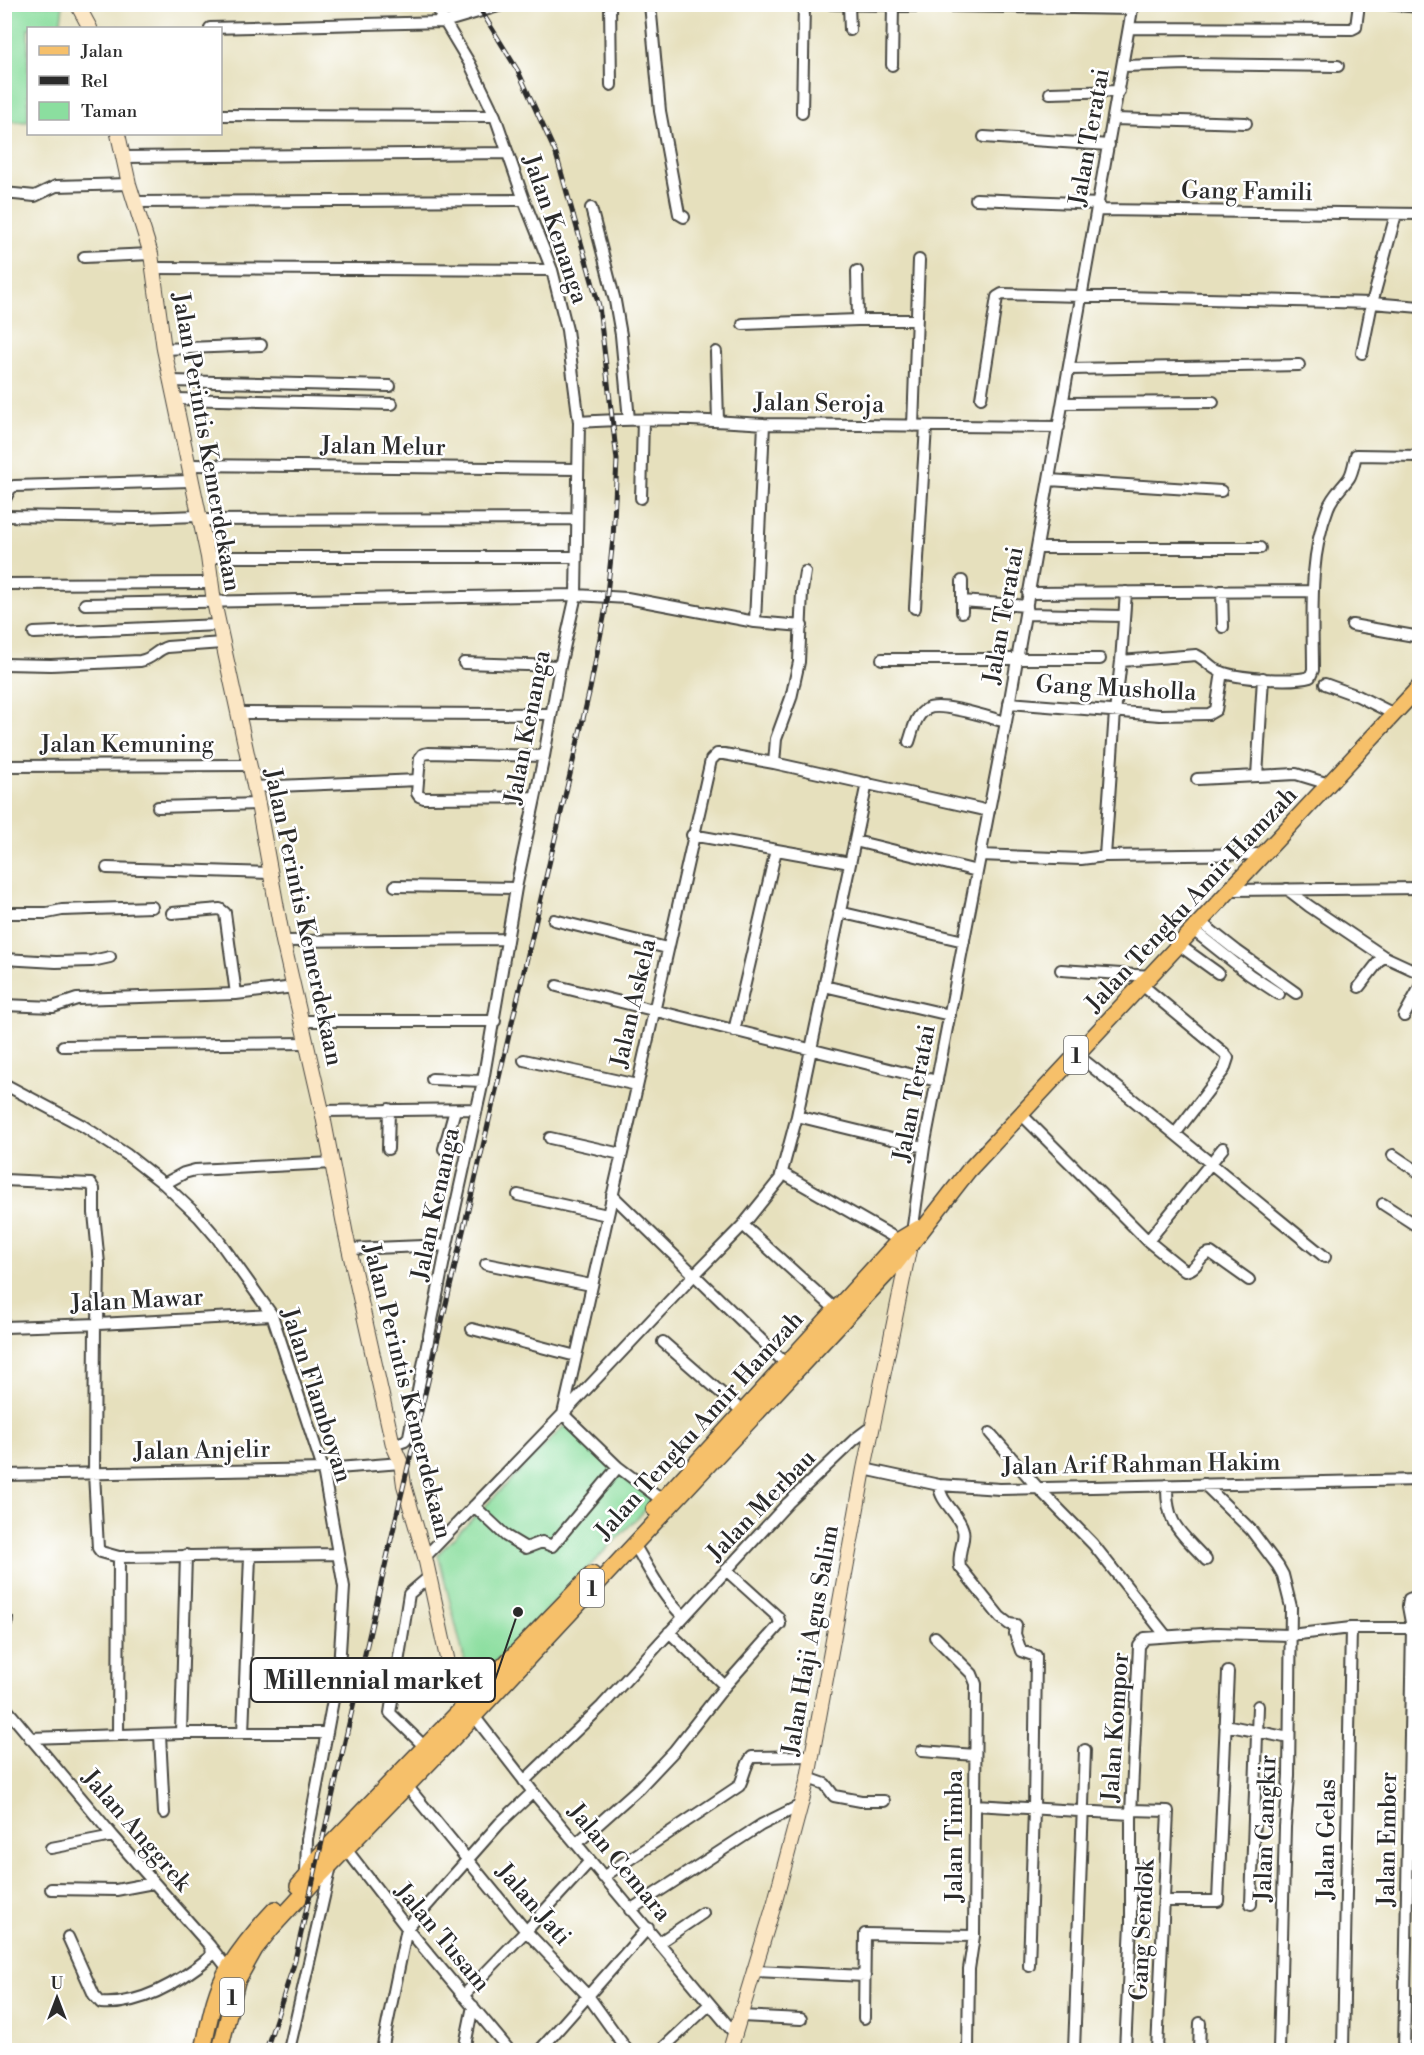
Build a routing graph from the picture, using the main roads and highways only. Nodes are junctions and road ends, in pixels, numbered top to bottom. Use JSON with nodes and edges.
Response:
{"nodes":[{"id":1,"x":1419,"y":686,"type":"edge"},
{"id":2,"x":912,"y":1236,"type":"junction"},
{"id":3,"x":666,"y":1503,"type":"junction"},
{"id":4,"x":469,"y":1711,"type":"junction"},
{"id":5,"x":203,"y":2050,"type":"edge"},
{"id":6,"x":220,"y":2050,"type":"edge"}],
"edges":[{"from":1,"to":2,"type":"main road","name":"Jalan Tengku Amir Hamzah","number":"1"},
{"from":2,"to":3,"type":"main road","name":"Jalan Tengku Amir Hamzah","number":"1"},
{"from":2,"to":3,"type":"main road","name":"Jalan Tengku Amir Hamzah","number":"1"},
{"from":3,"to":4,"type":"main road","name":"Jalan Tengku Amir Hamzah","number":"1"},
{"from":3,"to":4,"type":"main road","name":"Jalan Tengku Amir Hamzah","number":"1"},
{"from":4,"to":5,"type":"main road","name":"Jalan Tengku Amir Hamzah","number":"1"},
{"from":4,"to":6,"type":"main road","name":"Jalan Tengku Amir Hamzah","number":"1"}]}
